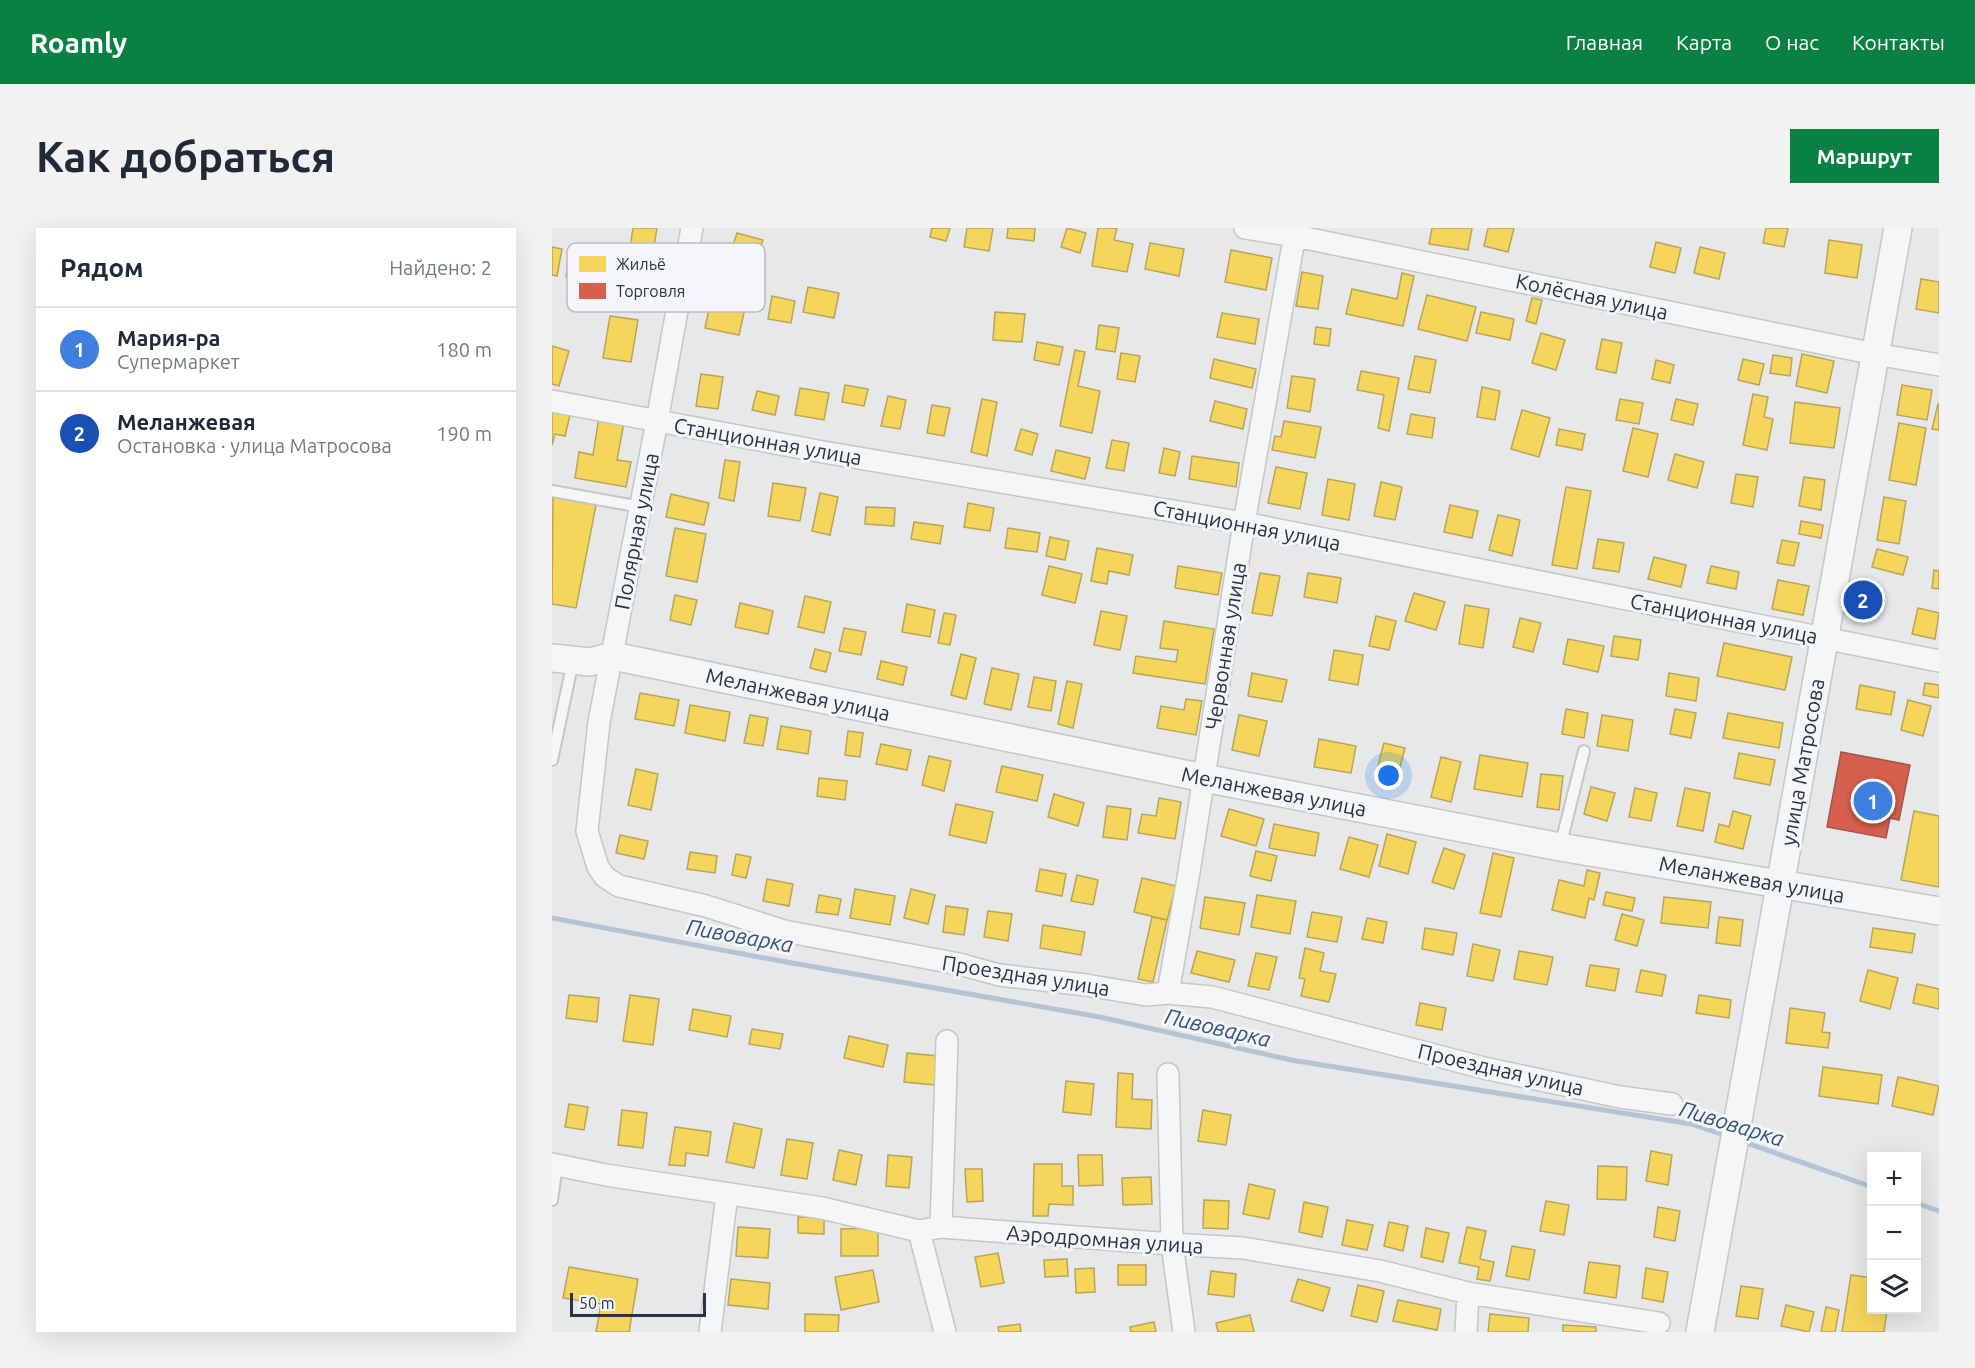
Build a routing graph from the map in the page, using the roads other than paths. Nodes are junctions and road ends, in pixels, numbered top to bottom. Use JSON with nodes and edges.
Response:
{"nodes":[{"id":1,"x":692,"y":228,"type":"edge"},
{"id":2,"x":1245,"y":228,"type":"edge"},
{"id":3,"x":1898,"y":228,"type":"edge"},
{"id":4,"x":1296,"y":232,"type":"edge"},
{"id":5,"x":689,"y":243,"type":"edge"},
{"id":6,"x":677,"y":312,"type":"edge"},
{"id":7,"x":1875,"y":354,"type":"junction"},
{"id":8,"x":1939,"y":365,"type":"edge"},
{"id":9,"x":552,"y":401,"type":"edge"},
{"id":10,"x":657,"y":421,"type":"junction"},
{"id":11,"x":552,"y":491,"type":"edge"},
{"id":12,"x":641,"y":507,"type":"junction"},
{"id":13,"x":1244,"y":523,"type":"junction"},
{"id":14,"x":1824,"y":638,"type":"junction"},
{"id":15,"x":613,"y":656,"type":"junction"},
{"id":16,"x":563,"y":659,"type":"edge"},
{"id":17,"x":1939,"y":661,"type":"edge"},
{"id":18,"x":554,"y":738,"type":"edge"},
{"id":19,"x":1584,"y":751,"type":"dead end"},
{"id":20,"x":552,"y":760,"type":"edge"},
{"id":21,"x":1204,"y":778,"type":"junction"},
{"id":22,"x":1560,"y":847,"type":"junction"},
{"id":23,"x":1780,"y":884,"type":"junction"},
{"id":24,"x":1939,"y":911,"type":"edge"},
{"id":25,"x":1168,"y":993,"type":"junction"},
{"id":26,"x":947,"y":1041,"type":"dead end"},
{"id":27,"x":1168,"y":1074,"type":"dead end"},
{"id":28,"x":1672,"y":1104,"type":"dead end"},
{"id":29,"x":555,"y":1164,"type":"edge"},
{"id":30,"x":727,"y":1194,"type":"junction"},
{"id":31,"x":552,"y":1200,"type":"edge"},
{"id":32,"x":941,"y":1227,"type":"junction"},
{"id":33,"x":919,"y":1232,"type":"junction"},
{"id":34,"x":1172,"y":1244,"type":"junction"},
{"id":35,"x":1468,"y":1293,"type":"junction"},
{"id":36,"x":1659,"y":1323,"type":"dead end"},
{"id":37,"x":710,"y":1332,"type":"edge"},
{"id":38,"x":945,"y":1332,"type":"edge"},
{"id":39,"x":1184,"y":1332,"type":"edge"},
{"id":40,"x":1466,"y":1332,"type":"edge"},
{"id":41,"x":1700,"y":1332,"type":"edge"}],
"edges":[{"from":1,"to":5,"type":"street","name":"Полярная улица"},
{"from":2,"to":4,"type":"street","name":"Колёсная улица"},
{"from":3,"to":7,"type":"street","name":"улица Матросова"},
{"from":4,"to":7,"type":"street","name":"Колёсная улица"},
{"from":4,"to":13,"type":"street","name":"Червонная улица"},
{"from":6,"to":10,"type":"street","name":"Полярная улица"},
{"from":7,"to":8,"type":"street","name":"Колёсная улица"},
{"from":7,"to":14,"type":"street","name":"улица Матросова"},
{"from":9,"to":10,"type":"street","name":"Станционная улица"},
{"from":10,"to":12,"type":"street","name":"Полярная улица"},
{"from":10,"to":13,"type":"street","name":"Станционная улица"},
{"from":11,"to":12,"type":"lane"},
{"from":12,"to":15,"type":"street","name":"Полярная улица"},
{"from":13,"to":14,"type":"street","name":"Станционная улица"},
{"from":13,"to":21,"type":"street","name":"Червонная улица"},
{"from":14,"to":17,"type":"street","name":"Станционная улица"},
{"from":14,"to":23,"type":"street","name":"улица Матросова"},
{"from":15,"to":16,"type":"street"},
{"from":15,"to":21,"type":"street","name":"Меланжевая улица"},
{"from":15,"to":25,"type":"street","name":"Проездная улица"},
{"from":16,"to":18,"type":"lane"},
{"from":18,"to":20,"type":"lane"},
{"from":19,"to":22,"type":"lane"},
{"from":21,"to":22,"type":"street","name":"Меланжевая улица"},
{"from":21,"to":25,"type":"street","name":"Червонная улица"},
{"from":22,"to":23,"type":"street","name":"Меланжевая улица"},
{"from":23,"to":24,"type":"street","name":"Меланжевая улица"},
{"from":23,"to":41,"type":"street","name":"улица Матросова"},
{"from":25,"to":28,"type":"street","name":"Проездная улица"},
{"from":26,"to":32,"type":"street"},
{"from":27,"to":34,"type":"street"},
{"from":29,"to":30,"type":"street","name":"Аэродромная улица"},
{"from":29,"to":31,"type":"lane"},
{"from":30,"to":33,"type":"street","name":"Аэродромная улица"},
{"from":30,"to":37,"type":"street"},
{"from":32,"to":33,"type":"street","name":"Аэродромная улица"},
{"from":32,"to":34,"type":"street","name":"Аэродромная улица"},
{"from":33,"to":38,"type":"street"},
{"from":34,"to":35,"type":"street","name":"Аэродромная улица"},
{"from":34,"to":39,"type":"street"},
{"from":35,"to":36,"type":"street","name":"Аэродромная улица"},
{"from":35,"to":40,"type":"street"}]}
